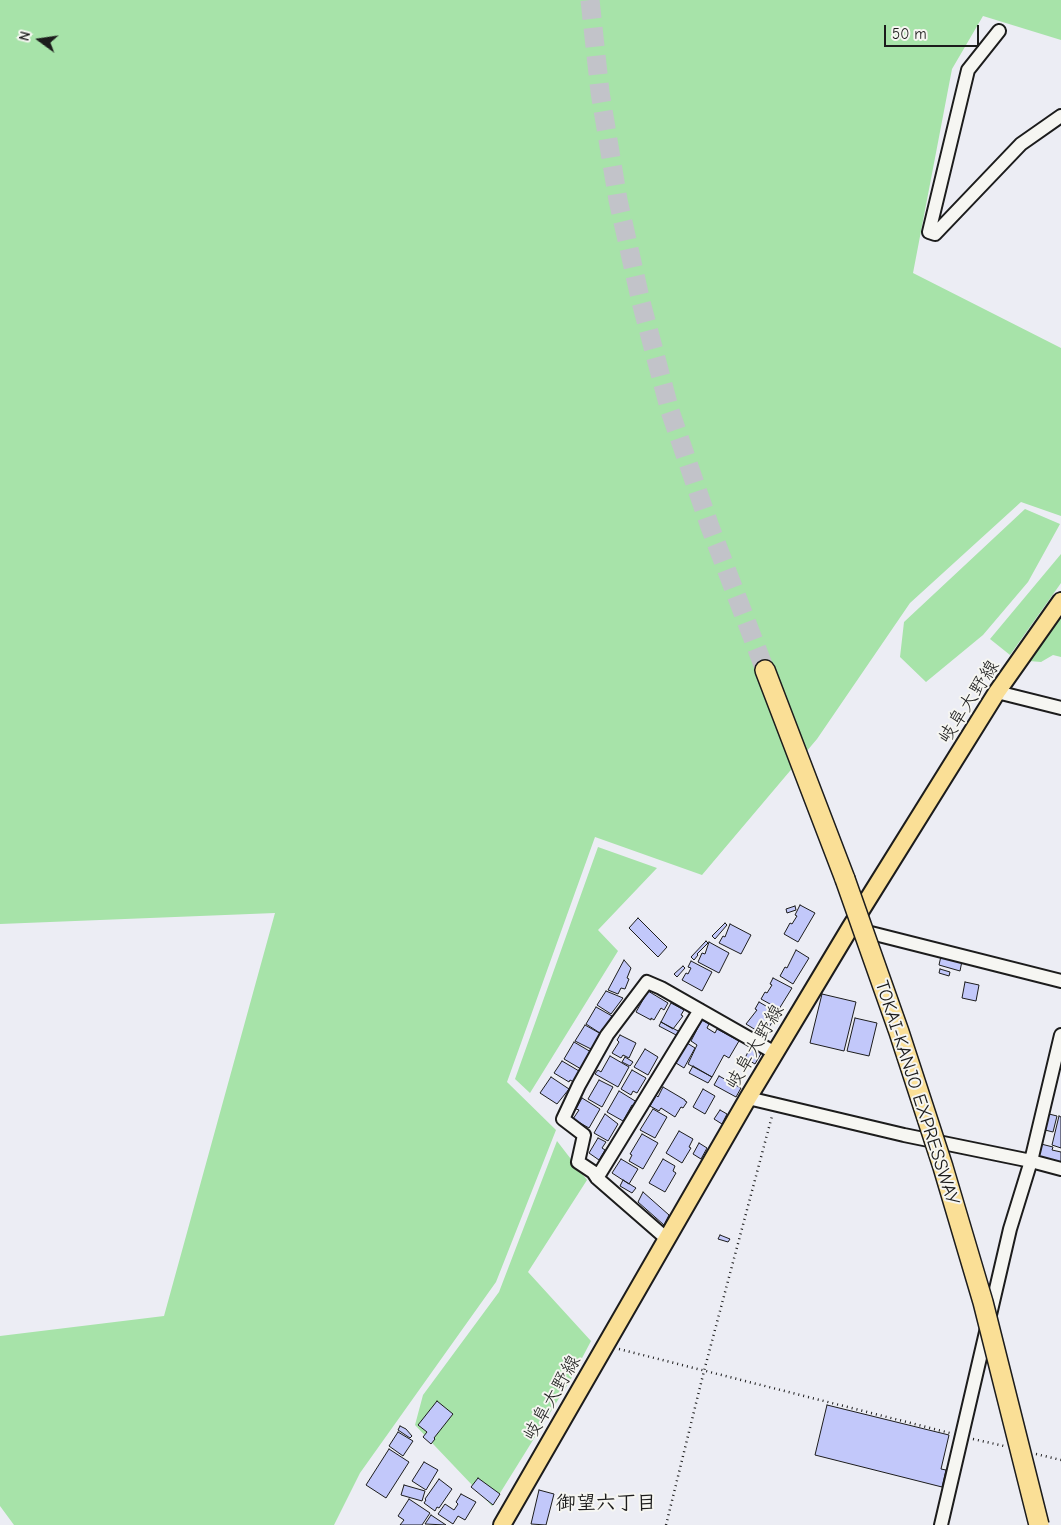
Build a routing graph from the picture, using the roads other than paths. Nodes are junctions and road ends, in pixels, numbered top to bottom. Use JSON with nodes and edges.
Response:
{"nodes":[{"id":1,"x":999,"y":31,"type":"dead end"},
{"id":2,"x":1061,"y":116,"type":"edge"},
{"id":3,"x":1061,"y":601,"type":"edge"},
{"id":4,"x":765,"y":670,"type":"tunnel mouth"},
{"id":5,"x":997,"y":692,"type":"junction"},
{"id":6,"x":1061,"y":708,"type":"edge"},
{"id":7,"x":850,"y":928,"type":"junction"},
{"id":8,"x":1061,"y":981,"type":"edge"},
{"id":9,"x":700,"y":1010,"type":"junction"},
{"id":10,"x":1061,"y":1035,"type":"edge"},
{"id":11,"x":775,"y":1054,"type":"junction"},
{"id":12,"x":748,"y":1098,"type":"junction"},
{"id":13,"x":1031,"y":1161,"type":"junction"},
{"id":14,"x":1061,"y":1168,"type":"edge"},
{"id":15,"x":597,"y":1178,"type":"junction"},
{"id":16,"x":667,"y":1239,"type":"junction"},
{"id":17,"x":502,"y":1525,"type":"edge"},
{"id":18,"x":941,"y":1525,"type":"edge"},
{"id":19,"x":1040,"y":1525,"type":"edge"}],
"edges":[{"from":1,"to":2,"type":"street"},
{"from":3,"to":5,"type":"main road","name":"岐阜大野線"},
{"from":4,"to":19,"type":"highway","name":"TOKAI-KANJO EXPRESSWAY","bridge":true},
{"from":5,"to":6,"type":"street"},
{"from":5,"to":7,"type":"main road","name":"岐阜大野線"},
{"from":7,"to":8,"type":"street"},
{"from":7,"to":11,"type":"main road","name":"岐阜大野線"},
{"from":9,"to":11,"type":"street"},
{"from":9,"to":15,"type":"street"},
{"from":9,"to":15,"type":"street"},
{"from":10,"to":13,"type":"street"},
{"from":11,"to":12,"type":"main road","name":"岐阜大野線"},
{"from":12,"to":13,"type":"street"},
{"from":12,"to":16,"type":"main road","name":"岐阜大野線"},
{"from":13,"to":14,"type":"street"},
{"from":13,"to":18,"type":"street"},
{"from":15,"to":16,"type":"street"},
{"from":16,"to":17,"type":"main road","name":"岐阜大野線"}]}
